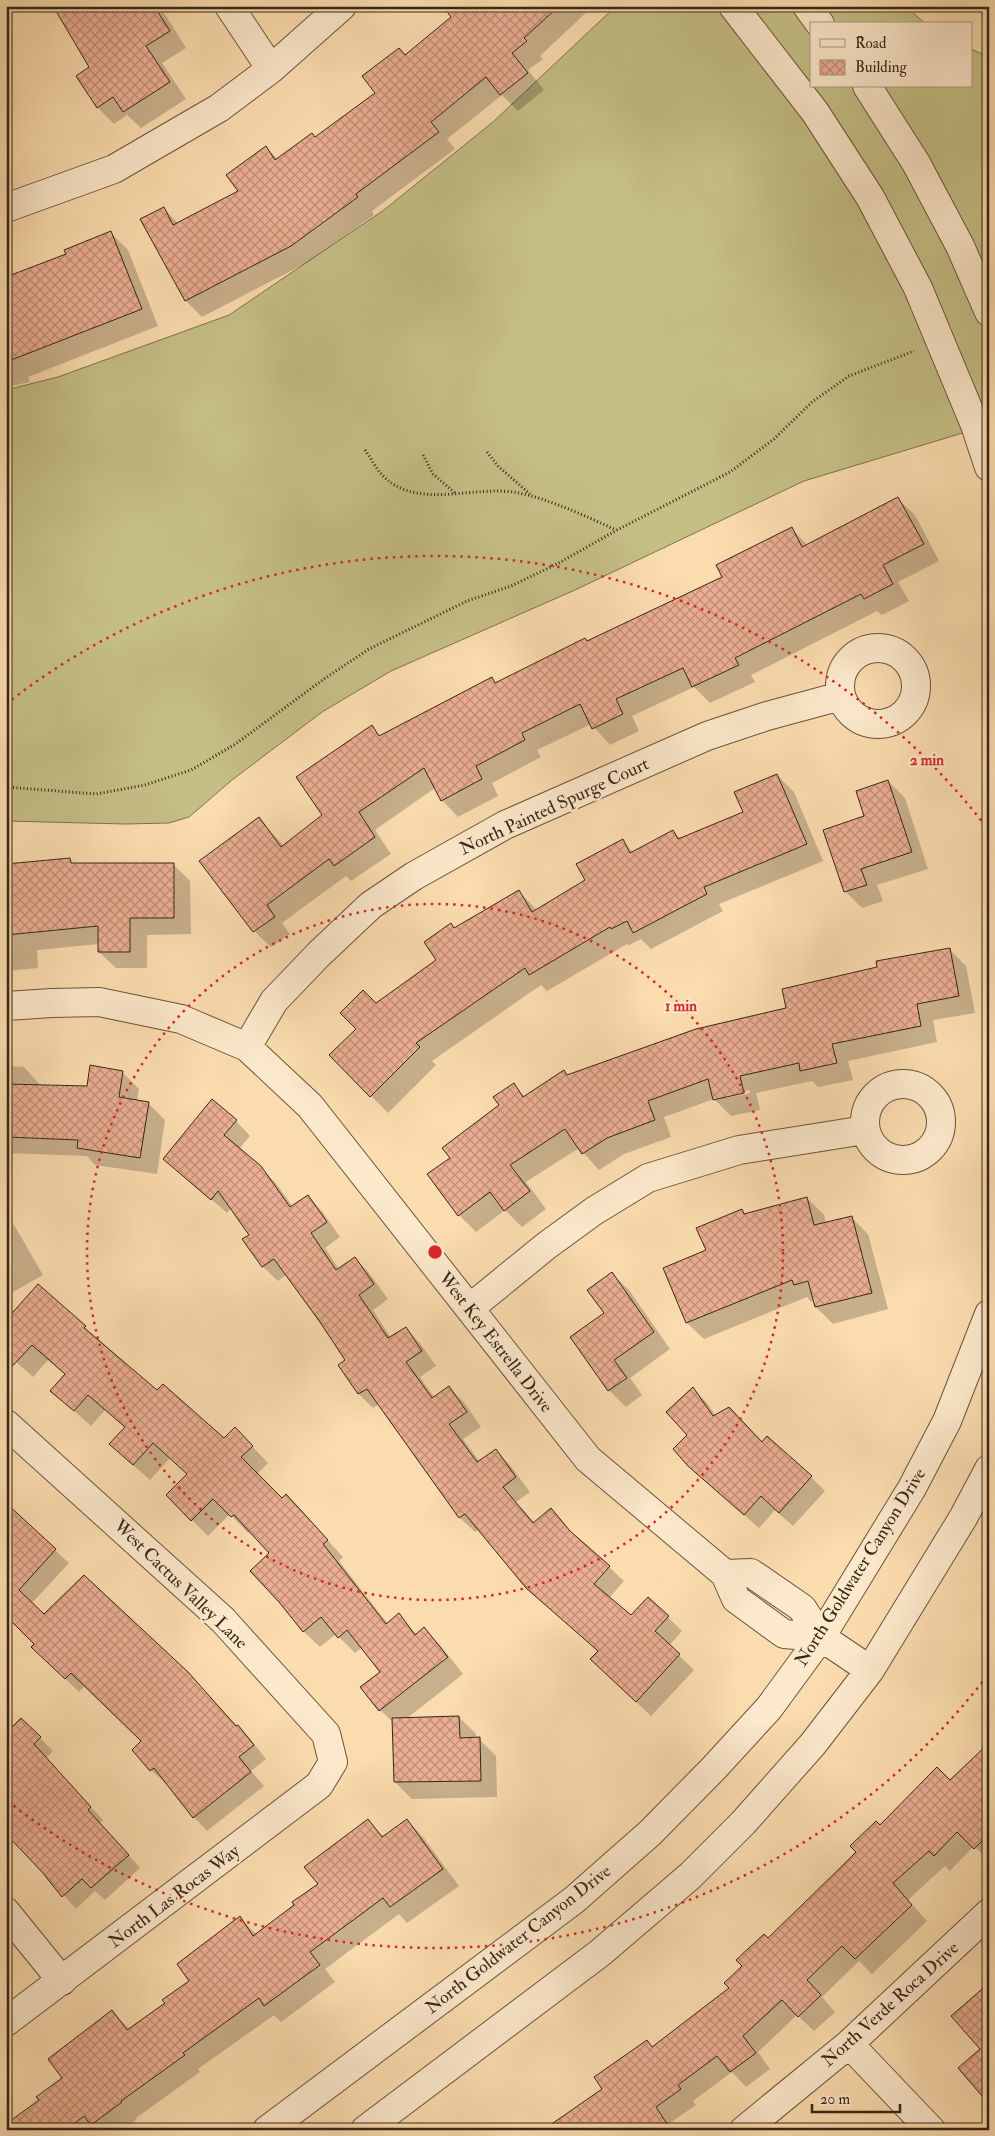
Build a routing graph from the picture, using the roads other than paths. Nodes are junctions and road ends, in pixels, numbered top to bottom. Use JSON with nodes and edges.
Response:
{"nodes":[{"id":1,"x":229,"y":6,"type":"edge"},
{"id":2,"x":342,"y":6,"type":"edge"},
{"id":3,"x":733,"y":6,"type":"edge"},
{"id":4,"x":807,"y":6,"type":"edge"},
{"id":5,"x":819,"y":22,"type":"edge"},
{"id":6,"x":271,"y":70,"type":"junction"},
{"id":7,"x":869,"y":88,"type":"edge"},
{"id":8,"x":6,"y":208,"type":"edge"},
{"id":9,"x":989,"y":312,"type":"edge"},
{"id":10,"x":989,"y":467,"type":"edge"},
{"id":11,"x":841,"y":696,"type":"dead end"},
{"id":12,"x":6,"y":1006,"type":"edge"},
{"id":13,"x":247,"y":1048,"type":"junction"},
{"id":14,"x":865,"y":1130,"type":"dead end"},
{"id":15,"x":470,"y":1308,"type":"junction"},
{"id":16,"x":989,"y":1314,"type":"edge"},
{"id":17,"x":6,"y":1424,"type":"edge"},
{"id":18,"x":989,"y":1469,"type":"edge"},
{"id":19,"x":821,"y":1637,"type":"junction"},
{"id":20,"x":870,"y":1670,"type":"junction"},
{"id":21,"x":334,"y":1762,"type":"joint"},
{"id":22,"x":6,"y":1912,"type":"edge"},
{"id":23,"x":989,"y":1913,"type":"edge"},
{"id":24,"x":62,"y":1981,"type":"junction"},
{"id":25,"x":6,"y":2022,"type":"edge"},
{"id":26,"x":850,"y":2044,"type":"junction"},
{"id":27,"x":267,"y":2130,"type":"edge"},
{"id":28,"x":364,"y":2130,"type":"edge"},
{"id":29,"x":744,"y":2130,"type":"edge"},
{"id":30,"x":931,"y":2130,"type":"edge"}],
"edges":[{"from":1,"to":6,"type":"street"},
{"from":2,"to":6,"type":"street"},
{"from":3,"to":10,"type":"street"},
{"from":4,"to":5,"type":"street"},
{"from":6,"to":8,"type":"street"},
{"from":7,"to":9,"type":"street"},
{"from":11,"to":13,"type":"street","name":"North Painted Spurge Court"},
{"from":12,"to":13,"type":"street","name":"West Key Estrella Drive"},
{"from":13,"to":15,"type":"street","name":"West Key Estrella Drive"},
{"from":14,"to":15,"type":"street"},
{"from":15,"to":19,"type":"street","name":"West Key Estrella Drive"},
{"from":16,"to":19,"type":"street","name":"North Goldwater Canyon Drive"},
{"from":17,"to":21,"type":"street","name":"West Cactus Valley Lane"},
{"from":18,"to":20,"type":"street"},
{"from":19,"to":20,"type":"street","name":"West Key Estrella Drive"},
{"from":19,"to":27,"type":"street","name":"North Goldwater Canyon Drive"},
{"from":20,"to":28,"type":"street"},
{"from":21,"to":24,"type":"street","name":"North Las Rocas Way"},
{"from":22,"to":24,"type":"street"},
{"from":23,"to":26,"type":"street","name":"North Verde Roca Drive"},
{"from":24,"to":25,"type":"street","name":"North Las Rocas Way"},
{"from":26,"to":29,"type":"street","name":"North Verde Roca Drive"},
{"from":26,"to":30,"type":"street"}]}
